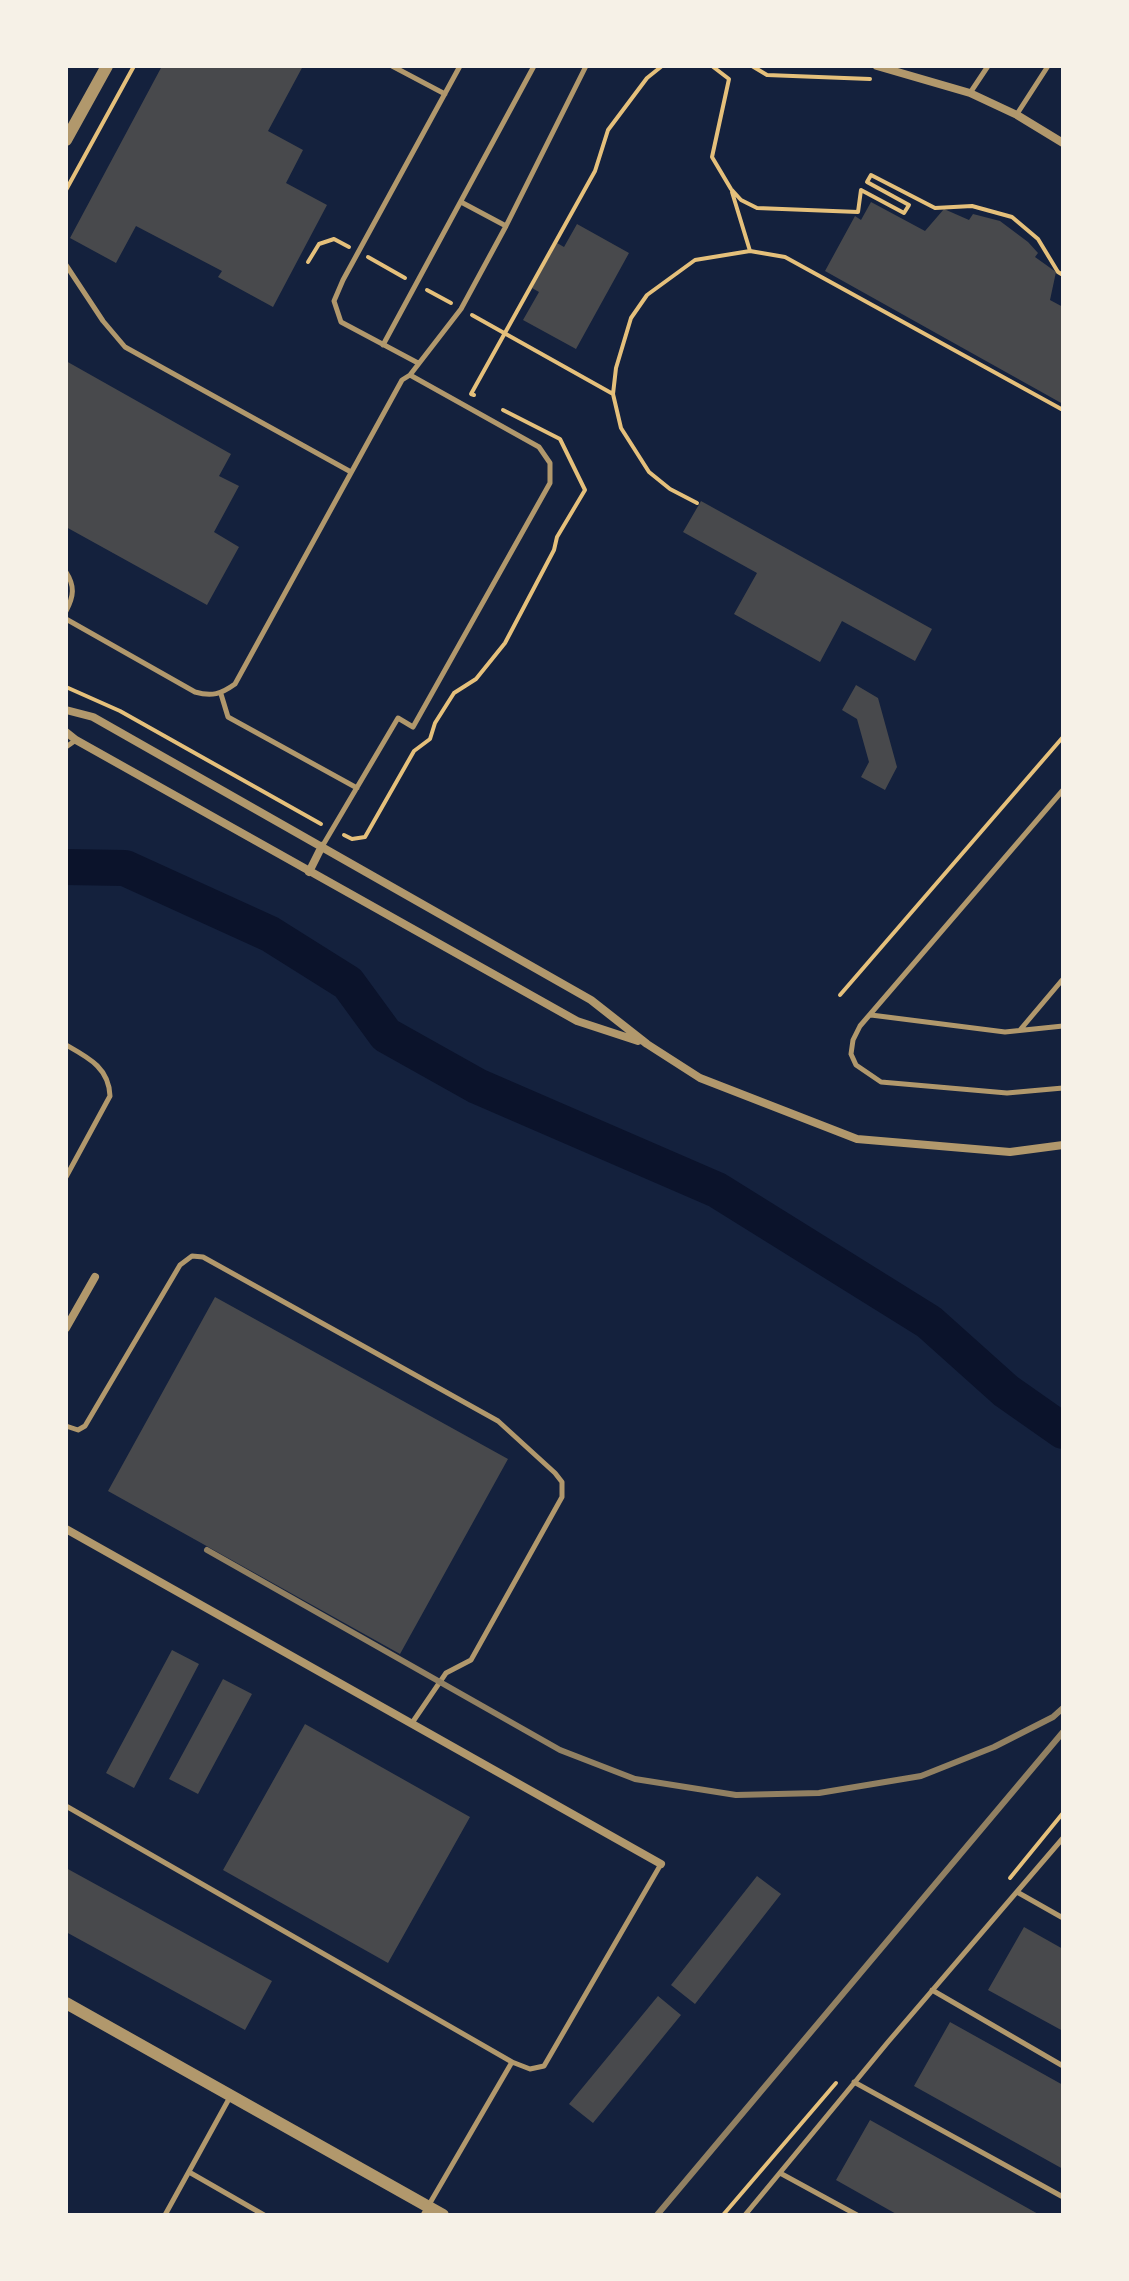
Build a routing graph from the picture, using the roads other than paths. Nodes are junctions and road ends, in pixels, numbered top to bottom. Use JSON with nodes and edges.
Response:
{"nodes":[{"id":1,"x":107,"y":66,"type":"edge"},
{"id":2,"x":392,"y":66,"type":"edge"},
{"id":3,"x":460,"y":66,"type":"edge"},
{"id":4,"x":534,"y":66,"type":"edge"},
{"id":5,"x":586,"y":66,"type":"edge"},
{"id":6,"x":877,"y":66,"type":"edge"},
{"id":7,"x":988,"y":66,"type":"edge"},
{"id":8,"x":1048,"y":66,"type":"edge"},
{"id":9,"x":970,"y":93,"type":"junction"},
{"id":10,"x":445,"y":94,"type":"junction"},
{"id":11,"x":1017,"y":115,"type":"junction"},
{"id":12,"x":66,"y":140,"type":"edge"},
{"id":13,"x":1063,"y":143,"type":"edge"},
{"id":14,"x":461,"y":202,"type":"junction"},
{"id":15,"x":506,"y":226,"type":"junction"},
{"id":16,"x":66,"y":265,"type":"edge"},
{"id":17,"x":383,"y":345,"type":"junction"},
{"id":18,"x":418,"y":363,"type":"junction"},
{"id":19,"x":410,"y":375,"type":"junction"},
{"id":20,"x":351,"y":472,"type":"junction"},
{"id":21,"x":66,"y":572,"type":"edge"},
{"id":22,"x":66,"y":611,"type":"edge"},
{"id":23,"x":66,"y":619,"type":"edge"},
{"id":24,"x":221,"y":694,"type":"junction"},
{"id":25,"x":66,"y":710,"type":"edge"},
{"id":26,"x":66,"y":732,"type":"edge"},
{"id":27,"x":76,"y":740,"type":"junction"},
{"id":28,"x":66,"y":747,"type":"edge"},
{"id":29,"x":357,"y":788,"type":"junction"},
{"id":30,"x":1063,"y":790,"type":"edge"},
{"id":31,"x":322,"y":846,"type":"junction"},
{"id":32,"x":309,"y":872,"type":"junction"},
{"id":33,"x":1063,"y":979,"type":"edge"},
{"id":34,"x":870,"y":1015,"type":"junction"},
{"id":35,"x":1063,"y":1026,"type":"edge"},
{"id":36,"x":1019,"y":1031,"type":"junction"},
{"id":37,"x":647,"y":1044,"type":"junction"},
{"id":38,"x":66,"y":1045,"type":"edge"},
{"id":39,"x":1063,"y":1088,"type":"edge"},
{"id":40,"x":1063,"y":1145,"type":"edge"},
{"id":41,"x":66,"y":1177,"type":"edge"},
{"id":42,"x":95,"y":1277,"type":"dead end"},
{"id":43,"x":66,"y":1328,"type":"edge"},
{"id":44,"x":66,"y":1426,"type":"edge"},
{"id":45,"x":66,"y":1529,"type":"edge"},
{"id":46,"x":412,"y":1723,"type":"junction"},
{"id":47,"x":66,"y":1806,"type":"edge"},
{"id":48,"x":1063,"y":1838,"type":"edge"},
{"id":49,"x":661,"y":1864,"type":"joint"},
{"id":50,"x":1017,"y":1892,"type":"junction"},
{"id":51,"x":1063,"y":1918,"type":"edge"},
{"id":52,"x":932,"y":1990,"type":"junction"},
{"id":53,"x":66,"y":2003,"type":"edge"},
{"id":54,"x":512,"y":2062,"type":"junction"},
{"id":55,"x":1063,"y":2066,"type":"edge"},
{"id":56,"x":854,"y":2082,"type":"junction"},
{"id":57,"x":232,"y":2095,"type":"junction"},
{"id":58,"x":189,"y":2172,"type":"junction"},
{"id":59,"x":780,"y":2173,"type":"junction"},
{"id":60,"x":1063,"y":2197,"type":"edge"},
{"id":61,"x":425,"y":2210,"type":"edge"},
{"id":62,"x":165,"y":2215,"type":"edge"},
{"id":63,"x":264,"y":2215,"type":"edge"},
{"id":64,"x":443,"y":2215,"type":"edge"},
{"id":65,"x":745,"y":2215,"type":"edge"},
{"id":66,"x":857,"y":2215,"type":"edge"}],
"edges":[{"from":1,"to":12,"type":"street"},
{"from":2,"to":10,"type":"lane"},
{"from":3,"to":10,"type":"lane"},
{"from":4,"to":14,"type":"lane"},
{"from":5,"to":15,"type":"lane"},
{"from":6,"to":9,"type":"street"},
{"from":7,"to":9,"type":"lane"},
{"from":8,"to":11,"type":"lane"},
{"from":9,"to":11,"type":"street"},
{"from":10,"to":17,"type":"lane"},
{"from":11,"to":13,"type":"street"},
{"from":14,"to":15,"type":"lane"},
{"from":14,"to":17,"type":"lane"},
{"from":15,"to":18,"type":"lane"},
{"from":16,"to":20,"type":"lane"},
{"from":17,"to":18,"type":"lane"},
{"from":18,"to":19,"type":"lane"},
{"from":19,"to":20,"type":"lane"},
{"from":19,"to":29,"type":"lane"},
{"from":20,"to":24,"type":"lane"},
{"from":21,"to":22,"type":"lane"},
{"from":23,"to":24,"type":"lane"},
{"from":24,"to":29,"type":"lane"},
{"from":25,"to":31,"type":"street"},
{"from":26,"to":27,"type":"street"},
{"from":27,"to":28,"type":"lane"},
{"from":27,"to":32,"type":"street"},
{"from":29,"to":31,"type":"lane"},
{"from":30,"to":34,"type":"lane"},
{"from":31,"to":32,"type":"street"},
{"from":31,"to":37,"type":"street"},
{"from":32,"to":37,"type":"street"},
{"from":33,"to":36,"type":"lane"},
{"from":34,"to":36,"type":"lane"},
{"from":34,"to":39,"type":"lane"},
{"from":35,"to":36,"type":"lane"},
{"from":37,"to":40,"type":"street"},
{"from":38,"to":41,"type":"lane"},
{"from":42,"to":43,"type":"street"},
{"from":44,"to":46,"type":"lane"},
{"from":45,"to":46,"type":"street"},
{"from":46,"to":49,"type":"street"},
{"from":47,"to":54,"type":"lane"},
{"from":48,"to":50,"type":"lane"},
{"from":49,"to":54,"type":"lane"},
{"from":50,"to":51,"type":"lane"},
{"from":50,"to":52,"type":"lane"},
{"from":52,"to":55,"type":"lane"},
{"from":52,"to":56,"type":"lane"},
{"from":53,"to":57,"type":"street"},
{"from":54,"to":61,"type":"lane"},
{"from":56,"to":59,"type":"lane"},
{"from":56,"to":60,"type":"lane"},
{"from":57,"to":58,"type":"lane"},
{"from":57,"to":61,"type":"street"},
{"from":58,"to":62,"type":"lane"},
{"from":58,"to":63,"type":"lane"},
{"from":59,"to":65,"type":"lane"},
{"from":59,"to":66,"type":"lane"},
{"from":61,"to":64,"type":"street"}]}
